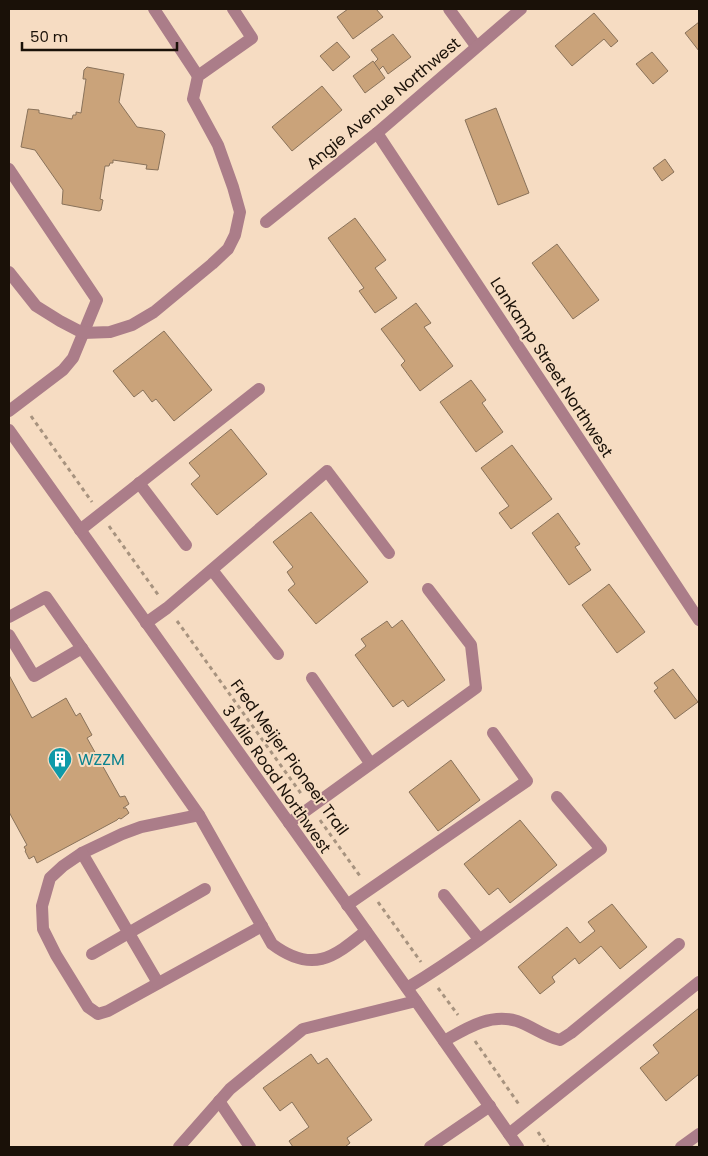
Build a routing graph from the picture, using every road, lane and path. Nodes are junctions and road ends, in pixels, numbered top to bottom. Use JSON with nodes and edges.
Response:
{"nodes":[{"id":1,"x":154,"y":9,"type":"edge"},
{"id":2,"x":232,"y":9,"type":"edge"},
{"id":3,"x":449,"y":9,"type":"edge"},
{"id":4,"x":521,"y":9,"type":"edge"},
{"id":5,"x":476,"y":46,"type":"junction"},
{"id":6,"x":198,"y":76,"type":"junction"},
{"id":7,"x":377,"y":133,"type":"junction"},
{"id":8,"x":9,"y":169,"type":"edge"},
{"id":9,"x":266,"y":222,"type":"dead end"},
{"id":10,"x":9,"y":272,"type":"edge"},
{"id":11,"x":83,"y":333,"type":"junction"},
{"id":12,"x":259,"y":389,"type":"dead end"},
{"id":13,"x":21,"y":402,"type":"junction"},
{"id":14,"x":9,"y":411,"type":"edge"},
{"id":15,"x":9,"y":430,"type":"edge"},
{"id":16,"x":139,"y":483,"type":"junction"},
{"id":17,"x":100,"y":514,"type":"junction"},
{"id":18,"x":80,"y":530,"type":"junction"},
{"id":19,"x":186,"y":545,"type":"dead end"},
{"id":20,"x":390,"y":553,"type":"dead end"},
{"id":21,"x":212,"y":570,"type":"junction"},
{"id":22,"x":428,"y":589,"type":"dead end"},
{"id":23,"x":168,"y":608,"type":"junction"},
{"id":24,"x":9,"y":617,"type":"edge"},
{"id":25,"x":699,"y":620,"type":"edge"},
{"id":26,"x":146,"y":623,"type":"junction"},
{"id":27,"x":9,"y":635,"type":"edge"},
{"id":28,"x":82,"y":648,"type":"junction"},
{"id":29,"x":278,"y":654,"type":"dead end"},
{"id":30,"x":312,"y":678,"type":"dead end"},
{"id":31,"x":493,"y":733,"type":"dead end"},
{"id":32,"x":370,"y":764,"type":"junction"},
{"id":33,"x":557,"y":797,"type":"dead end"},
{"id":34,"x":310,"y":806,"type":"junction"},
{"id":35,"x":199,"y":815,"type":"junction"},
{"id":36,"x":289,"y":823,"type":"junction"},
{"id":37,"x":82,"y":853,"type":"junction"},
{"id":38,"x":205,"y":888,"type":"dead end"},
{"id":39,"x":370,"y":890,"type":"junction"},
{"id":40,"x":444,"y":895,"type":"dead end"},
{"id":41,"x":348,"y":905,"type":"junction"},
{"id":42,"x":262,"y":926,"type":"junction"},
{"id":43,"x":366,"y":932,"type":"junction"},
{"id":44,"x":128,"y":933,"type":"junction"},
{"id":45,"x":479,"y":939,"type":"junction"},
{"id":46,"x":679,"y":944,"type":"dead end"},
{"id":47,"x":92,"y":954,"type":"dead end"},
{"id":48,"x":429,"y":974,"type":"junction"},
{"id":49,"x":699,"y":982,"type":"edge"},
{"id":50,"x":158,"y":983,"type":"junction"},
{"id":51,"x":407,"y":988,"type":"junction"},
{"id":52,"x":416,"y":1001,"type":"junction"},
{"id":53,"x":466,"y":1028,"type":"junction"},
{"id":54,"x":444,"y":1041,"type":"junction"},
{"id":55,"x":219,"y":1101,"type":"junction"},
{"id":56,"x":490,"y":1106,"type":"junction"},
{"id":57,"x":529,"y":1119,"type":"junction"},
{"id":58,"x":509,"y":1134,"type":"junction"},
{"id":59,"x":699,"y":1134,"type":"edge"},
{"id":60,"x":179,"y":1147,"type":"edge"},
{"id":61,"x":250,"y":1147,"type":"edge"},
{"id":62,"x":430,"y":1147,"type":"edge"},
{"id":63,"x":518,"y":1147,"type":"edge"},
{"id":64,"x":548,"y":1147,"type":"edge"},
{"id":65,"x":681,"y":1147,"type":"edge"}],
"edges":[{"from":1,"to":6,"type":"street"},
{"from":2,"to":6,"type":"street"},
{"from":3,"to":5,"type":"street"},
{"from":4,"to":5,"type":"street","name":"Angie Avenue Northwest"},
{"from":5,"to":7,"type":"street","name":"Angie Avenue Northwest"},
{"from":6,"to":11,"type":"street"},
{"from":7,"to":9,"type":"street","name":"Angie Avenue Northwest"},
{"from":7,"to":25,"type":"street","name":"Lankamp Street Northwest"},
{"from":8,"to":11,"type":"street"},
{"from":10,"to":11,"type":"street"},
{"from":11,"to":13,"type":"street"},
{"from":12,"to":16,"type":"street"},
{"from":13,"to":14,"type":"street"},
{"from":13,"to":17,"type":"path","name":"Fred Meijer Pioneer Trail"},
{"from":15,"to":18,"type":"street","name":"3 Mile Road Northwest"},
{"from":16,"to":17,"type":"street"},
{"from":16,"to":19,"type":"street"},
{"from":17,"to":18,"type":"street"},
{"from":17,"to":23,"type":"path","name":"Fred Meijer Pioneer Trail"},
{"from":18,"to":26,"type":"street","name":"3 Mile Road Northwest"},
{"from":20,"to":21,"type":"street"},
{"from":21,"to":23,"type":"street"},
{"from":21,"to":29,"type":"street"},
{"from":22,"to":32,"type":"street"},
{"from":23,"to":26,"type":"street"},
{"from":23,"to":34,"type":"path","name":"Fred Meijer Pioneer Trail"},
{"from":24,"to":28,"type":"street"},
{"from":26,"to":36,"type":"street","name":"3 Mile Road Northwest"},
{"from":27,"to":28,"type":"street"},
{"from":28,"to":35,"type":"street"},
{"from":30,"to":32,"type":"street"},
{"from":31,"to":39,"type":"street"},
{"from":32,"to":34,"type":"street"},
{"from":33,"to":45,"type":"street"},
{"from":34,"to":36,"type":"street"},
{"from":34,"to":39,"type":"path","name":"Fred Meijer Pioneer Trail"},
{"from":35,"to":37,"type":"street"},
{"from":35,"to":42,"type":"street"},
{"from":36,"to":41,"type":"street","name":"3 Mile Road Northwest"},
{"from":37,"to":44,"type":"street"},
{"from":37,"to":50,"type":"street"},
{"from":38,"to":44,"type":"street"},
{"from":39,"to":41,"type":"street"},
{"from":39,"to":48,"type":"path","name":"Fred Meijer Pioneer Trail"},
{"from":40,"to":45,"type":"street"},
{"from":41,"to":43,"type":"street","name":"3 Mile Road Northwest"},
{"from":42,"to":43,"type":"street"},
{"from":42,"to":50,"type":"street"},
{"from":43,"to":51,"type":"street","name":"3 Mile Road Northwest"},
{"from":44,"to":47,"type":"street"},
{"from":44,"to":50,"type":"street"},
{"from":45,"to":48,"type":"street"},
{"from":46,"to":53,"type":"street"},
{"from":48,"to":51,"type":"street"},
{"from":48,"to":53,"type":"path","name":"Fred Meijer Pioneer Trail"},
{"from":49,"to":57,"type":"street"},
{"from":51,"to":52,"type":"street","name":"3 Mile Road Northwest"},
{"from":52,"to":54,"type":"street","name":"3 Mile Road Northwest"},
{"from":52,"to":55,"type":"street"},
{"from":53,"to":54,"type":"street"},
{"from":53,"to":57,"type":"path","name":"Fred Meijer Pioneer Trail"},
{"from":54,"to":56,"type":"street","name":"3 Mile Road Northwest"},
{"from":55,"to":60,"type":"street"},
{"from":55,"to":61,"type":"street"},
{"from":56,"to":58,"type":"street","name":"3 Mile Road Northwest"},
{"from":56,"to":62,"type":"street"},
{"from":57,"to":58,"type":"street"},
{"from":57,"to":64,"type":"path","name":"Fred Meijer Pioneer Trail"},
{"from":58,"to":63,"type":"street","name":"3 Mile Road Northwest"},
{"from":59,"to":65,"type":"street"}]}
